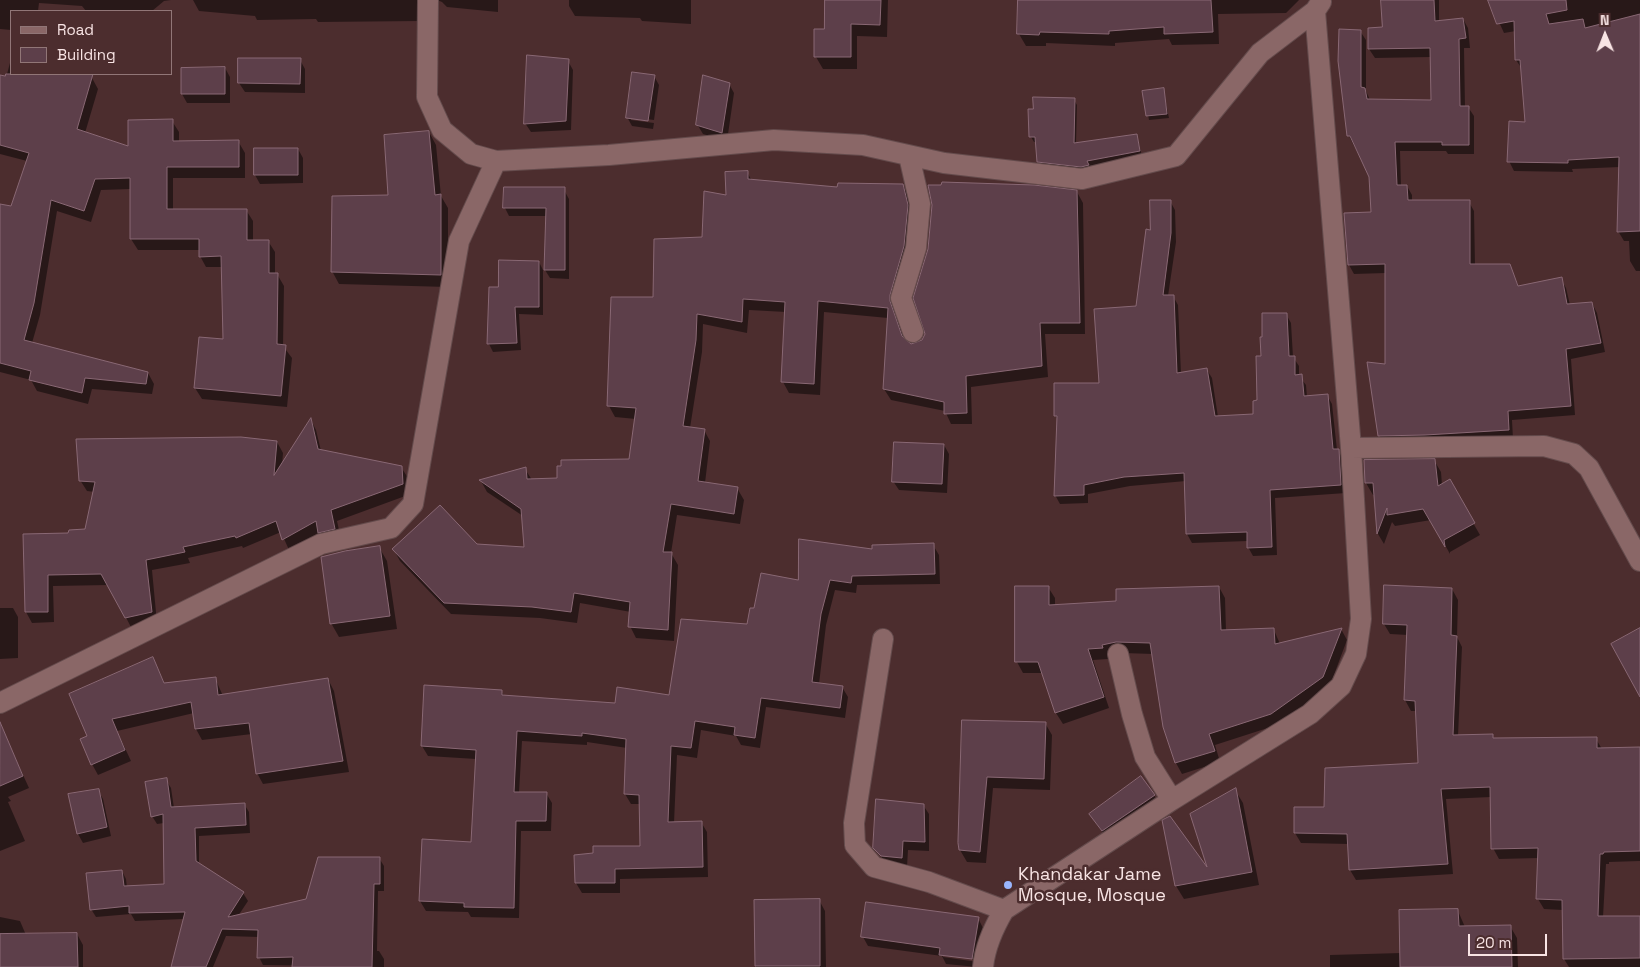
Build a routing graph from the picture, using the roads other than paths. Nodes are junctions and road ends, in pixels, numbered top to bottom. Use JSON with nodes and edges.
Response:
{"nodes":[{"id":1,"x":428,"y":0,"type":"edge"},
{"id":2,"x":1319,"y":5,"type":"edge"},
{"id":3,"x":909,"y":156,"type":"junction"},
{"id":4,"x":496,"y":162,"type":"junction"},
{"id":5,"x":913,"y":332,"type":"dead end"},
{"id":6,"x":1350,"y":448,"type":"junction"},
{"id":7,"x":1640,"y":561,"type":"edge"},
{"id":8,"x":882,"y":640,"type":"dead end"},
{"id":9,"x":1118,"y":654,"type":"dead end"},
{"id":10,"x":0,"y":703,"type":"edge"},
{"id":11,"x":1172,"y":800,"type":"junction"},
{"id":12,"x":1004,"y":910,"type":"junction"},
{"id":13,"x":983,"y":967,"type":"edge"}],
"edges":[{"from":1,"to":4,"type":"street"},
{"from":2,"to":3,"type":"street"},
{"from":2,"to":6,"type":"street"},
{"from":3,"to":4,"type":"street"},
{"from":3,"to":5,"type":"street"},
{"from":4,"to":10,"type":"street"},
{"from":6,"to":7,"type":"street"},
{"from":6,"to":11,"type":"street"},
{"from":8,"to":12,"type":"street"},
{"from":9,"to":11,"type":"street"},
{"from":11,"to":12,"type":"street"},
{"from":12,"to":13,"type":"street"}]}
